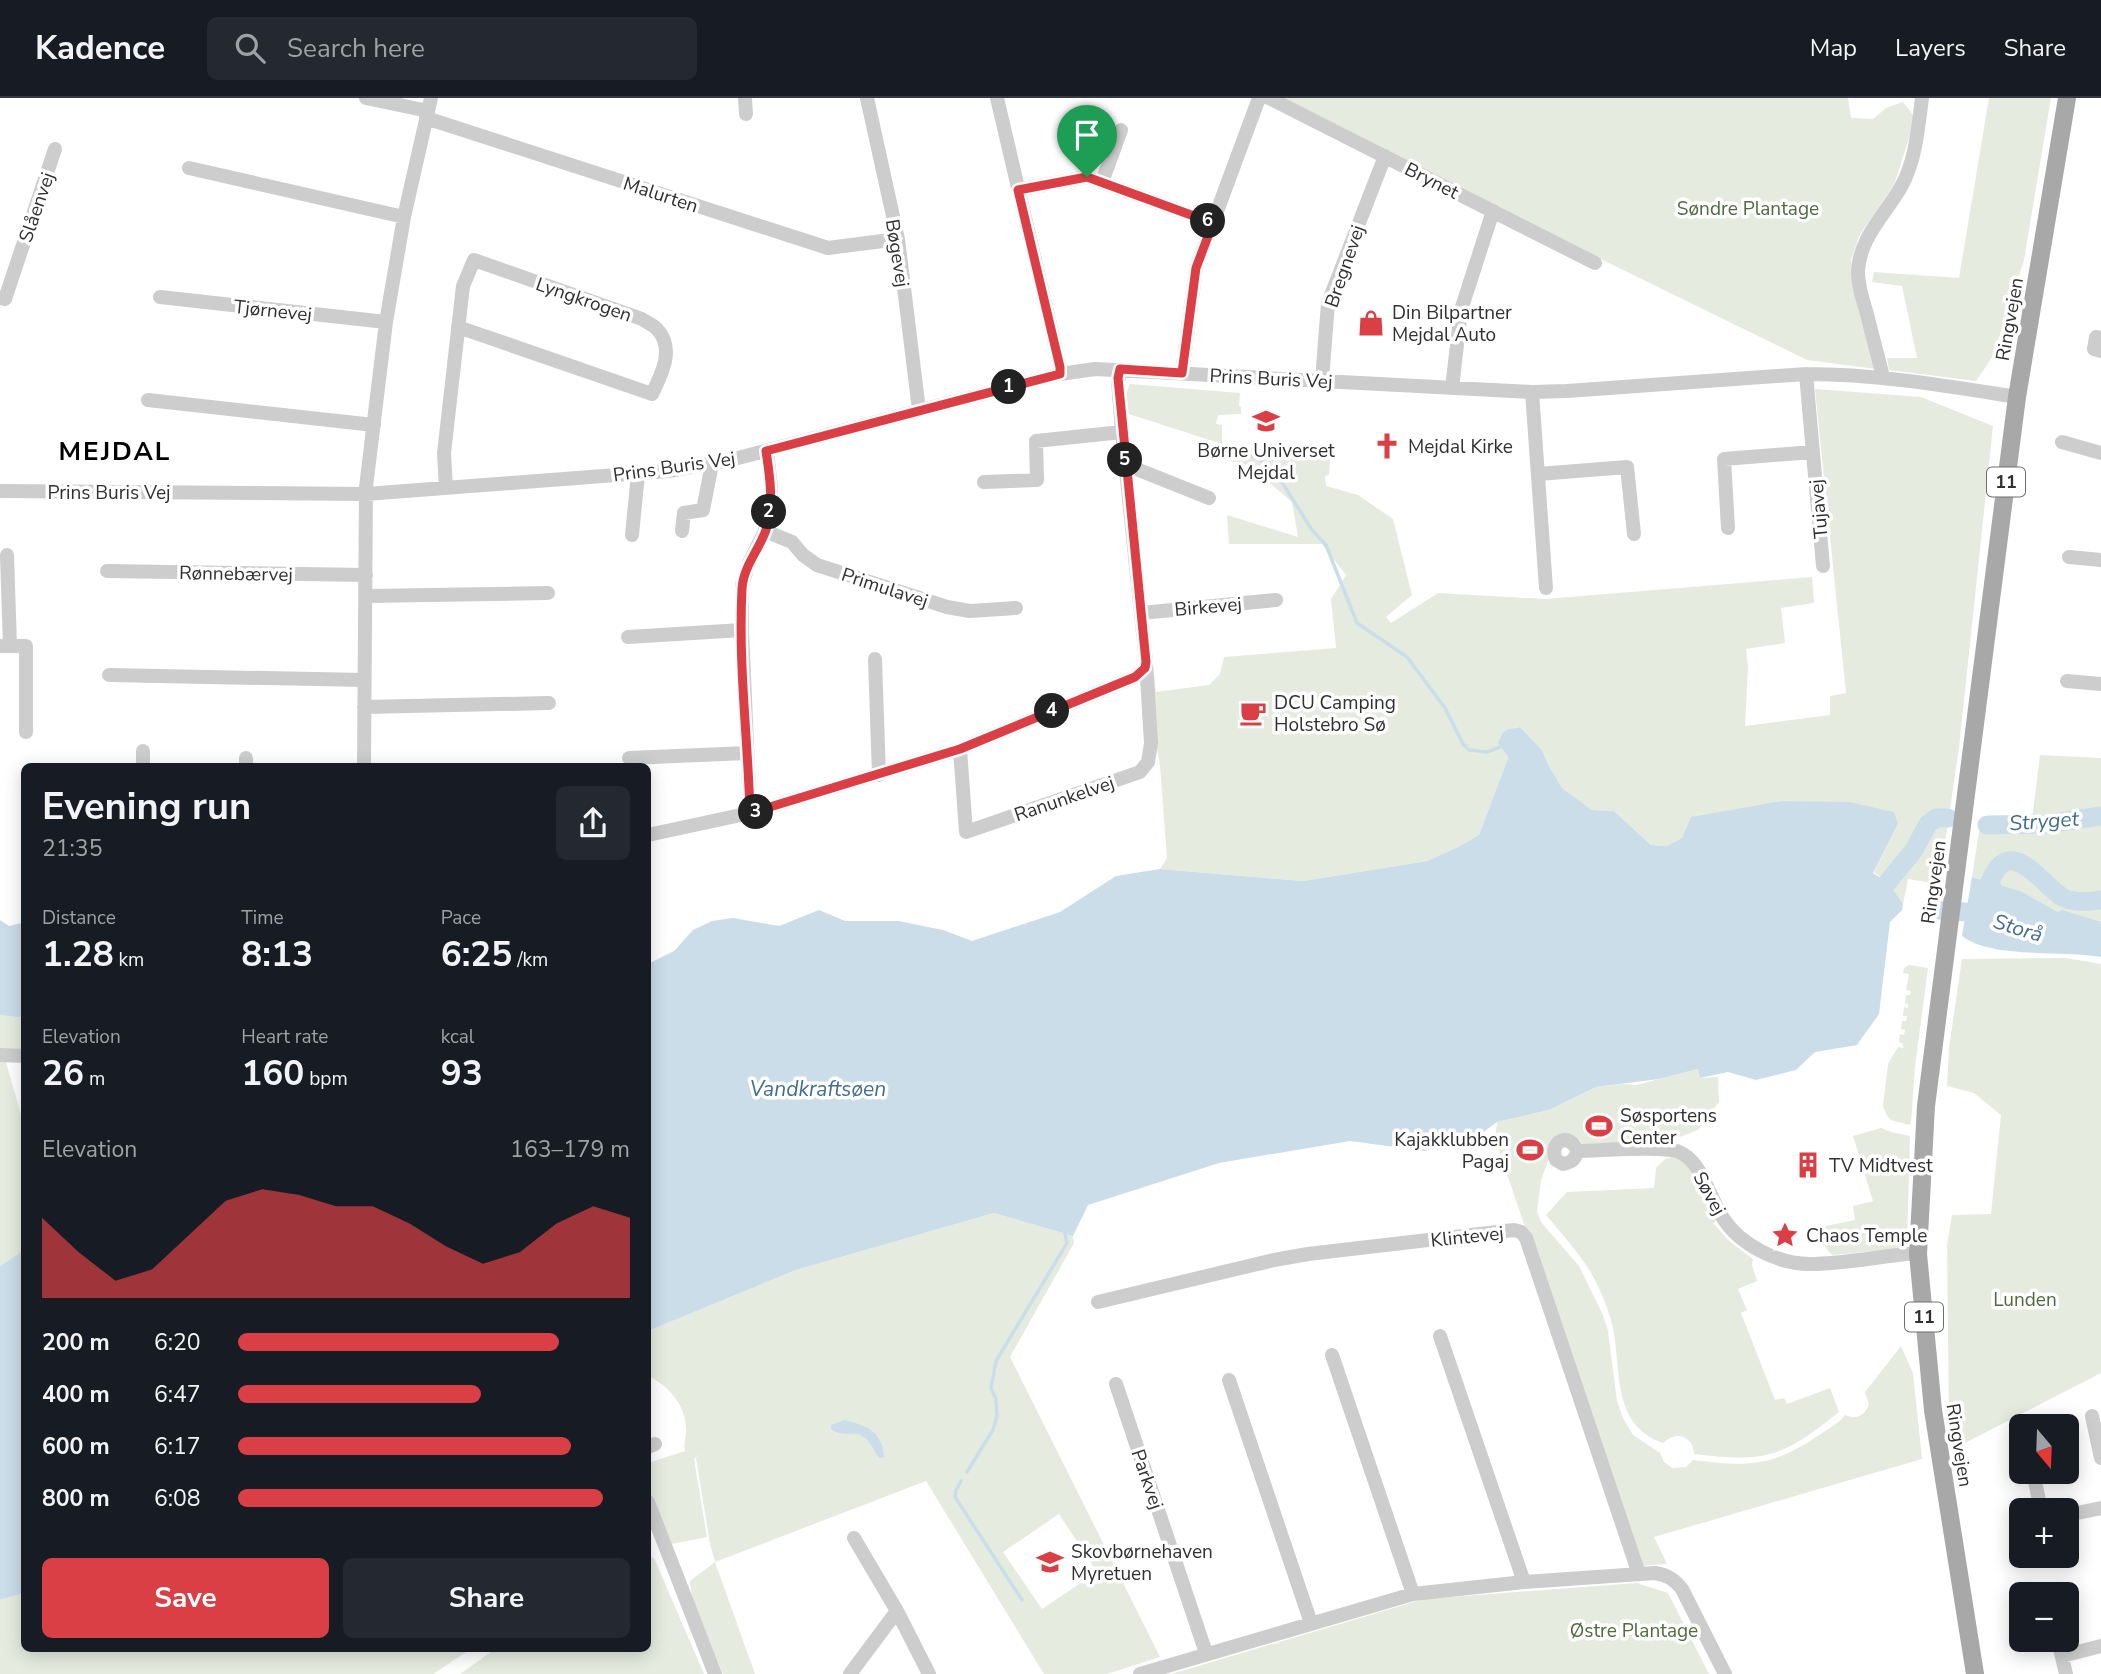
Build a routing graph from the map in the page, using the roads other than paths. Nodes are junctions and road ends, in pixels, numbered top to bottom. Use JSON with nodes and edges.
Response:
{"nodes":[{"id":1,"x":366,"y":98,"type":"edge"},
{"id":2,"x":745,"y":98,"type":"edge"},
{"id":3,"x":867,"y":98,"type":"edge"},
{"id":4,"x":997,"y":98,"type":"edge"},
{"id":5,"x":1259,"y":98,"type":"edge"},
{"id":6,"x":1269,"y":98,"type":"edge"},
{"id":7,"x":1922,"y":98,"type":"edge"},
{"id":8,"x":2067,"y":98,"type":"edge"},
{"id":9,"x":428,"y":109,"type":"edge"},
{"id":10,"x":746,"y":114,"type":"dead end"},
{"id":11,"x":1121,"y":130,"type":"dead end"},
{"id":12,"x":55,"y":149,"type":"dead end"},
{"id":13,"x":1385,"y":156,"type":"junction"},
{"id":14,"x":188,"y":168,"type":"dead end"},
{"id":15,"x":1102,"y":182,"type":"junction"},
{"id":16,"x":1018,"y":190,"type":"junction"},
{"id":17,"x":1493,"y":211,"type":"junction"},
{"id":18,"x":404,"y":218,"type":"junction"},
{"id":19,"x":1213,"y":223,"type":"junction"},
{"id":20,"x":898,"y":239,"type":"junction"},
{"id":21,"x":1595,"y":263,"type":"dead end"},
{"id":22,"x":160,"y":297,"type":"dead end"},
{"id":23,"x":0,"y":298,"type":"edge"},
{"id":24,"x":386,"y":322,"type":"junction"},
{"id":25,"x":458,"y":327,"type":"junction"},
{"id":26,"x":2101,"y":338,"type":"edge"},
{"id":27,"x":2101,"y":351,"type":"edge"},
{"id":28,"x":1120,"y":369,"type":"junction"},
{"id":29,"x":1182,"y":373,"type":"junction"},
{"id":30,"x":1060,"y":374,"type":"junction"},
{"id":31,"x":1806,"y":374,"type":"junction"},
{"id":32,"x":1883,"y":377,"type":"junction"},
{"id":33,"x":1322,"y":380,"type":"junction"},
{"id":34,"x":1452,"y":388,"type":"junction"},
{"id":35,"x":1532,"y":392,"type":"junction"},
{"id":36,"x":2017,"y":397,"type":"junction"},
{"id":37,"x":148,"y":400,"type":"dead end"},
{"id":38,"x":919,"y":410,"type":"junction"},
{"id":39,"x":374,"y":425,"type":"junction"},
{"id":40,"x":1122,"y":432,"type":"junction"},
{"id":41,"x":2062,"y":442,"type":"dead end"},
{"id":42,"x":766,"y":451,"type":"junction"},
{"id":43,"x":1813,"y":452,"type":"junction"},
{"id":44,"x":2101,"y":453,"type":"edge"},
{"id":45,"x":712,"y":464,"type":"junction"},
{"id":46,"x":1126,"y":468,"type":"junction"},
{"id":47,"x":638,"y":474,"type":"junction"},
{"id":48,"x":1538,"y":474,"type":"junction"},
{"id":49,"x":984,"y":482,"type":"dead end"},
{"id":50,"x":446,"y":488,"type":"junction"},
{"id":51,"x":0,"y":491,"type":"edge"},
{"id":52,"x":366,"y":494,"type":"junction"},
{"id":53,"x":1209,"y":498,"type":"dead end"},
{"id":54,"x":1728,"y":527,"type":"dead end"},
{"id":55,"x":682,"y":531,"type":"dead end"},
{"id":56,"x":765,"y":531,"type":"junction"},
{"id":57,"x":1634,"y":534,"type":"dead end"},
{"id":58,"x":632,"y":536,"type":"dead end"},
{"id":59,"x":7,"y":555,"type":"dead end"},
{"id":60,"x":2069,"y":557,"type":"dead end"},
{"id":61,"x":2101,"y":561,"type":"edge"},
{"id":62,"x":1823,"y":566,"type":"dead end"},
{"id":63,"x":107,"y":570,"type":"dead end"},
{"id":64,"x":366,"y":575,"type":"junction"},
{"id":65,"x":1546,"y":588,"type":"dead end"},
{"id":66,"x":548,"y":593,"type":"dead end"},
{"id":67,"x":366,"y":596,"type":"junction"},
{"id":68,"x":1276,"y":600,"type":"dead end"},
{"id":69,"x":1016,"y":608,"type":"dead end"},
{"id":70,"x":1141,"y":613,"type":"junction"},
{"id":71,"x":741,"y":630,"type":"junction"},
{"id":72,"x":628,"y":637,"type":"dead end"},
{"id":73,"x":5,"y":646,"type":"edge"},
{"id":74,"x":875,"y":659,"type":"dead end"},
{"id":75,"x":1145,"y":668,"type":"junction"},
{"id":76,"x":109,"y":675,"type":"dead end"},
{"id":77,"x":364,"y":680,"type":"junction"},
{"id":78,"x":2067,"y":681,"type":"dead end"},
{"id":79,"x":2101,"y":684,"type":"edge"},
{"id":80,"x":549,"y":703,"type":"dead end"},
{"id":81,"x":364,"y":707,"type":"junction"},
{"id":82,"x":26,"y":732,"type":"dead end"},
{"id":83,"x":960,"y":749,"type":"junction"},
{"id":84,"x":143,"y":751,"type":"dead end"},
{"id":85,"x":747,"y":753,"type":"junction"},
{"id":86,"x":629,"y":758,"type":"dead end"},
{"id":87,"x":143,"y":763,"type":"edge"},
{"id":88,"x":364,"y":763,"type":"edge"},
{"id":89,"x":879,"y":775,"type":"junction"},
{"id":90,"x":750,"y":813,"type":"junction"},
{"id":91,"x":651,"y":834,"type":"edge"},
{"id":92,"x":0,"y":1055,"type":"edge"},
{"id":93,"x":21,"y":1056,"type":"edge"},
{"id":94,"x":1577,"y":1152,"type":"dead end"},
{"id":95,"x":1918,"y":1254,"type":"junction"},
{"id":96,"x":1098,"y":1302,"type":"dead end"},
{"id":97,"x":1440,"y":1336,"type":"dead end"},
{"id":98,"x":1332,"y":1355,"type":"dead end"},
{"id":99,"x":1229,"y":1380,"type":"dead end"},
{"id":100,"x":1116,"y":1384,"type":"dead end"},
{"id":101,"x":2092,"y":1416,"type":"dead end"},
{"id":102,"x":2101,"y":1458,"type":"edge"},
{"id":103,"x":2101,"y":1508,"type":"edge"},
{"id":104,"x":651,"y":1510,"type":"edge"},
{"id":105,"x":2079,"y":1513,"type":"edge"},
{"id":106,"x":854,"y":1538,"type":"dead end"},
{"id":107,"x":1639,"y":1574,"type":"junction"},
{"id":108,"x":1524,"y":1582,"type":"junction"},
{"id":109,"x":1413,"y":1594,"type":"junction"},
{"id":110,"x":897,"y":1611,"type":"junction"},
{"id":111,"x":1311,"y":1623,"type":"junction"},
{"id":112,"x":2101,"y":1646,"type":"edge"},
{"id":113,"x":2061,"y":1652,"type":"edge"},
{"id":114,"x":1206,"y":1653,"type":"junction"},
{"id":115,"x":2062,"y":1656,"type":"junction"},
{"id":116,"x":1146,"y":1673,"type":"edge"},
{"id":117,"x":715,"y":1674,"type":"edge"},
{"id":118,"x":850,"y":1674,"type":"edge"},
{"id":119,"x":929,"y":1674,"type":"edge"},
{"id":120,"x":1725,"y":1674,"type":"edge"},
{"id":121,"x":1975,"y":1674,"type":"edge"},
{"id":122,"x":2066,"y":1674,"type":"edge"}],
"edges":[{"from":1,"to":9,"type":"street"},
{"from":2,"to":10,"type":"street"},
{"from":3,"to":20,"type":"street","name":"Bøgevej"},
{"from":4,"to":16,"type":"street"},
{"from":5,"to":19,"type":"street"},
{"from":6,"to":13,"type":"street","name":"Brynet"},
{"from":7,"to":32,"type":"street"},
{"from":8,"to":36,"type":"main road","name":"Ringvejen","number":"11"},
{"from":9,"to":18,"type":"street"},
{"from":9,"to":20,"type":"street","name":"Malurten"},
{"from":11,"to":15,"type":"street"},
{"from":12,"to":23,"type":"street","name":"Slåenvej"},
{"from":13,"to":17,"type":"street","name":"Brynet"},
{"from":13,"to":33,"type":"street","name":"Bregnevej"},
{"from":14,"to":18,"type":"street"},
{"from":15,"to":16,"type":"street"},
{"from":15,"to":19,"type":"street"},
{"from":16,"to":30,"type":"street"},
{"from":17,"to":21,"type":"street","name":"Brynet"},
{"from":17,"to":34,"type":"street"},
{"from":18,"to":24,"type":"street"},
{"from":19,"to":29,"type":"street"},
{"from":20,"to":38,"type":"street","name":"Bøgevej"},
{"from":22,"to":24,"type":"street","name":"Tjørnevej"},
{"from":24,"to":39,"type":"street"},
{"from":25,"to":25,"type":"street","name":"Lyngkrogen"},
{"from":25,"to":50,"type":"street","name":"Lyngkrogen"},
{"from":26,"to":27,"type":"street"},
{"from":28,"to":29,"type":"street","name":"Prins Buris Vej"},
{"from":28,"to":30,"type":"street","name":"Prins Buris Vej"},
{"from":28,"to":40,"type":"street"},
{"from":29,"to":33,"type":"street","name":"Prins Buris Vej"},
{"from":30,"to":38,"type":"street","name":"Prins Buris Vej"},
{"from":31,"to":32,"type":"street","name":"Prins Buris Vej"},
{"from":31,"to":35,"type":"street","name":"Prins Buris Vej"},
{"from":31,"to":43,"type":"street","name":"Tujavej"},
{"from":32,"to":36,"type":"street","name":"Prins Buris Vej"},
{"from":33,"to":34,"type":"street","name":"Prins Buris Vej"},
{"from":34,"to":35,"type":"street","name":"Prins Buris Vej"},
{"from":35,"to":48,"type":"street"},
{"from":36,"to":95,"type":"main road","name":"Ringvejen","number":"11"},
{"from":37,"to":39,"type":"street"},
{"from":38,"to":42,"type":"street","name":"Prins Buris Vej"},
{"from":39,"to":52,"type":"street"},
{"from":40,"to":46,"type":"street"},
{"from":40,"to":49,"type":"street"},
{"from":41,"to":44,"type":"street"},
{"from":42,"to":45,"type":"street","name":"Prins Buris Vej"},
{"from":42,"to":56,"type":"street"},
{"from":43,"to":54,"type":"street","name":"Tujavej"},
{"from":43,"to":62,"type":"street","name":"Tujavej"},
{"from":45,"to":47,"type":"street","name":"Prins Buris Vej"},
{"from":45,"to":55,"type":"street"},
{"from":46,"to":53,"type":"street"},
{"from":46,"to":70,"type":"street"},
{"from":47,"to":50,"type":"street","name":"Prins Buris Vej"},
{"from":47,"to":58,"type":"street"},
{"from":48,"to":57,"type":"street"},
{"from":48,"to":65,"type":"street"},
{"from":50,"to":52,"type":"street","name":"Prins Buris Vej"},
{"from":51,"to":52,"type":"street","name":"Prins Buris Vej"},
{"from":52,"to":64,"type":"street"},
{"from":56,"to":69,"type":"street","name":"Primulavej"},
{"from":56,"to":71,"type":"street"},
{"from":59,"to":73,"type":"street"},
{"from":60,"to":61,"type":"street"},
{"from":63,"to":64,"type":"street","name":"Rønnebærvej"},
{"from":64,"to":67,"type":"street"},
{"from":66,"to":67,"type":"street"},
{"from":67,"to":77,"type":"street"},
{"from":68,"to":70,"type":"street","name":"Birkevej"},
{"from":70,"to":75,"type":"street"},
{"from":71,"to":72,"type":"street"},
{"from":71,"to":85,"type":"street"},
{"from":73,"to":82,"type":"street"},
{"from":74,"to":89,"type":"street"},
{"from":75,"to":83,"type":"street"},
{"from":75,"to":83,"type":"street","name":"Ranunkelvej"},
{"from":76,"to":77,"type":"street"},
{"from":77,"to":81,"type":"street"},
{"from":78,"to":79,"type":"street"},
{"from":80,"to":81,"type":"street"},
{"from":81,"to":88,"type":"street"},
{"from":83,"to":89,"type":"street"},
{"from":84,"to":87,"type":"street"},
{"from":85,"to":86,"type":"street"},
{"from":85,"to":90,"type":"street"},
{"from":89,"to":90,"type":"street"},
{"from":90,"to":91,"type":"street"},
{"from":92,"to":93,"type":"street"},
{"from":94,"to":95,"type":"street","name":"Søvej"},
{"from":95,"to":121,"type":"main road","name":"Ringvejen","number":"11"},
{"from":96,"to":107,"type":"street","name":"Klintevej"},
{"from":97,"to":108,"type":"street"},
{"from":98,"to":109,"type":"street"},
{"from":99,"to":111,"type":"street"},
{"from":100,"to":114,"type":"street","name":"Parkvej"},
{"from":101,"to":102,"type":"street"},
{"from":103,"to":105,"type":"street"},
{"from":104,"to":117,"type":"street"},
{"from":106,"to":110,"type":"street"},
{"from":107,"to":108,"type":"street"},
{"from":107,"to":120,"type":"street"},
{"from":108,"to":109,"type":"street"},
{"from":109,"to":111,"type":"street"},
{"from":110,"to":118,"type":"street"},
{"from":110,"to":119,"type":"street"},
{"from":111,"to":114,"type":"street"},
{"from":112,"to":115,"type":"street"},
{"from":113,"to":115,"type":"street"},
{"from":114,"to":116,"type":"street"},
{"from":115,"to":122,"type":"street"}]}
